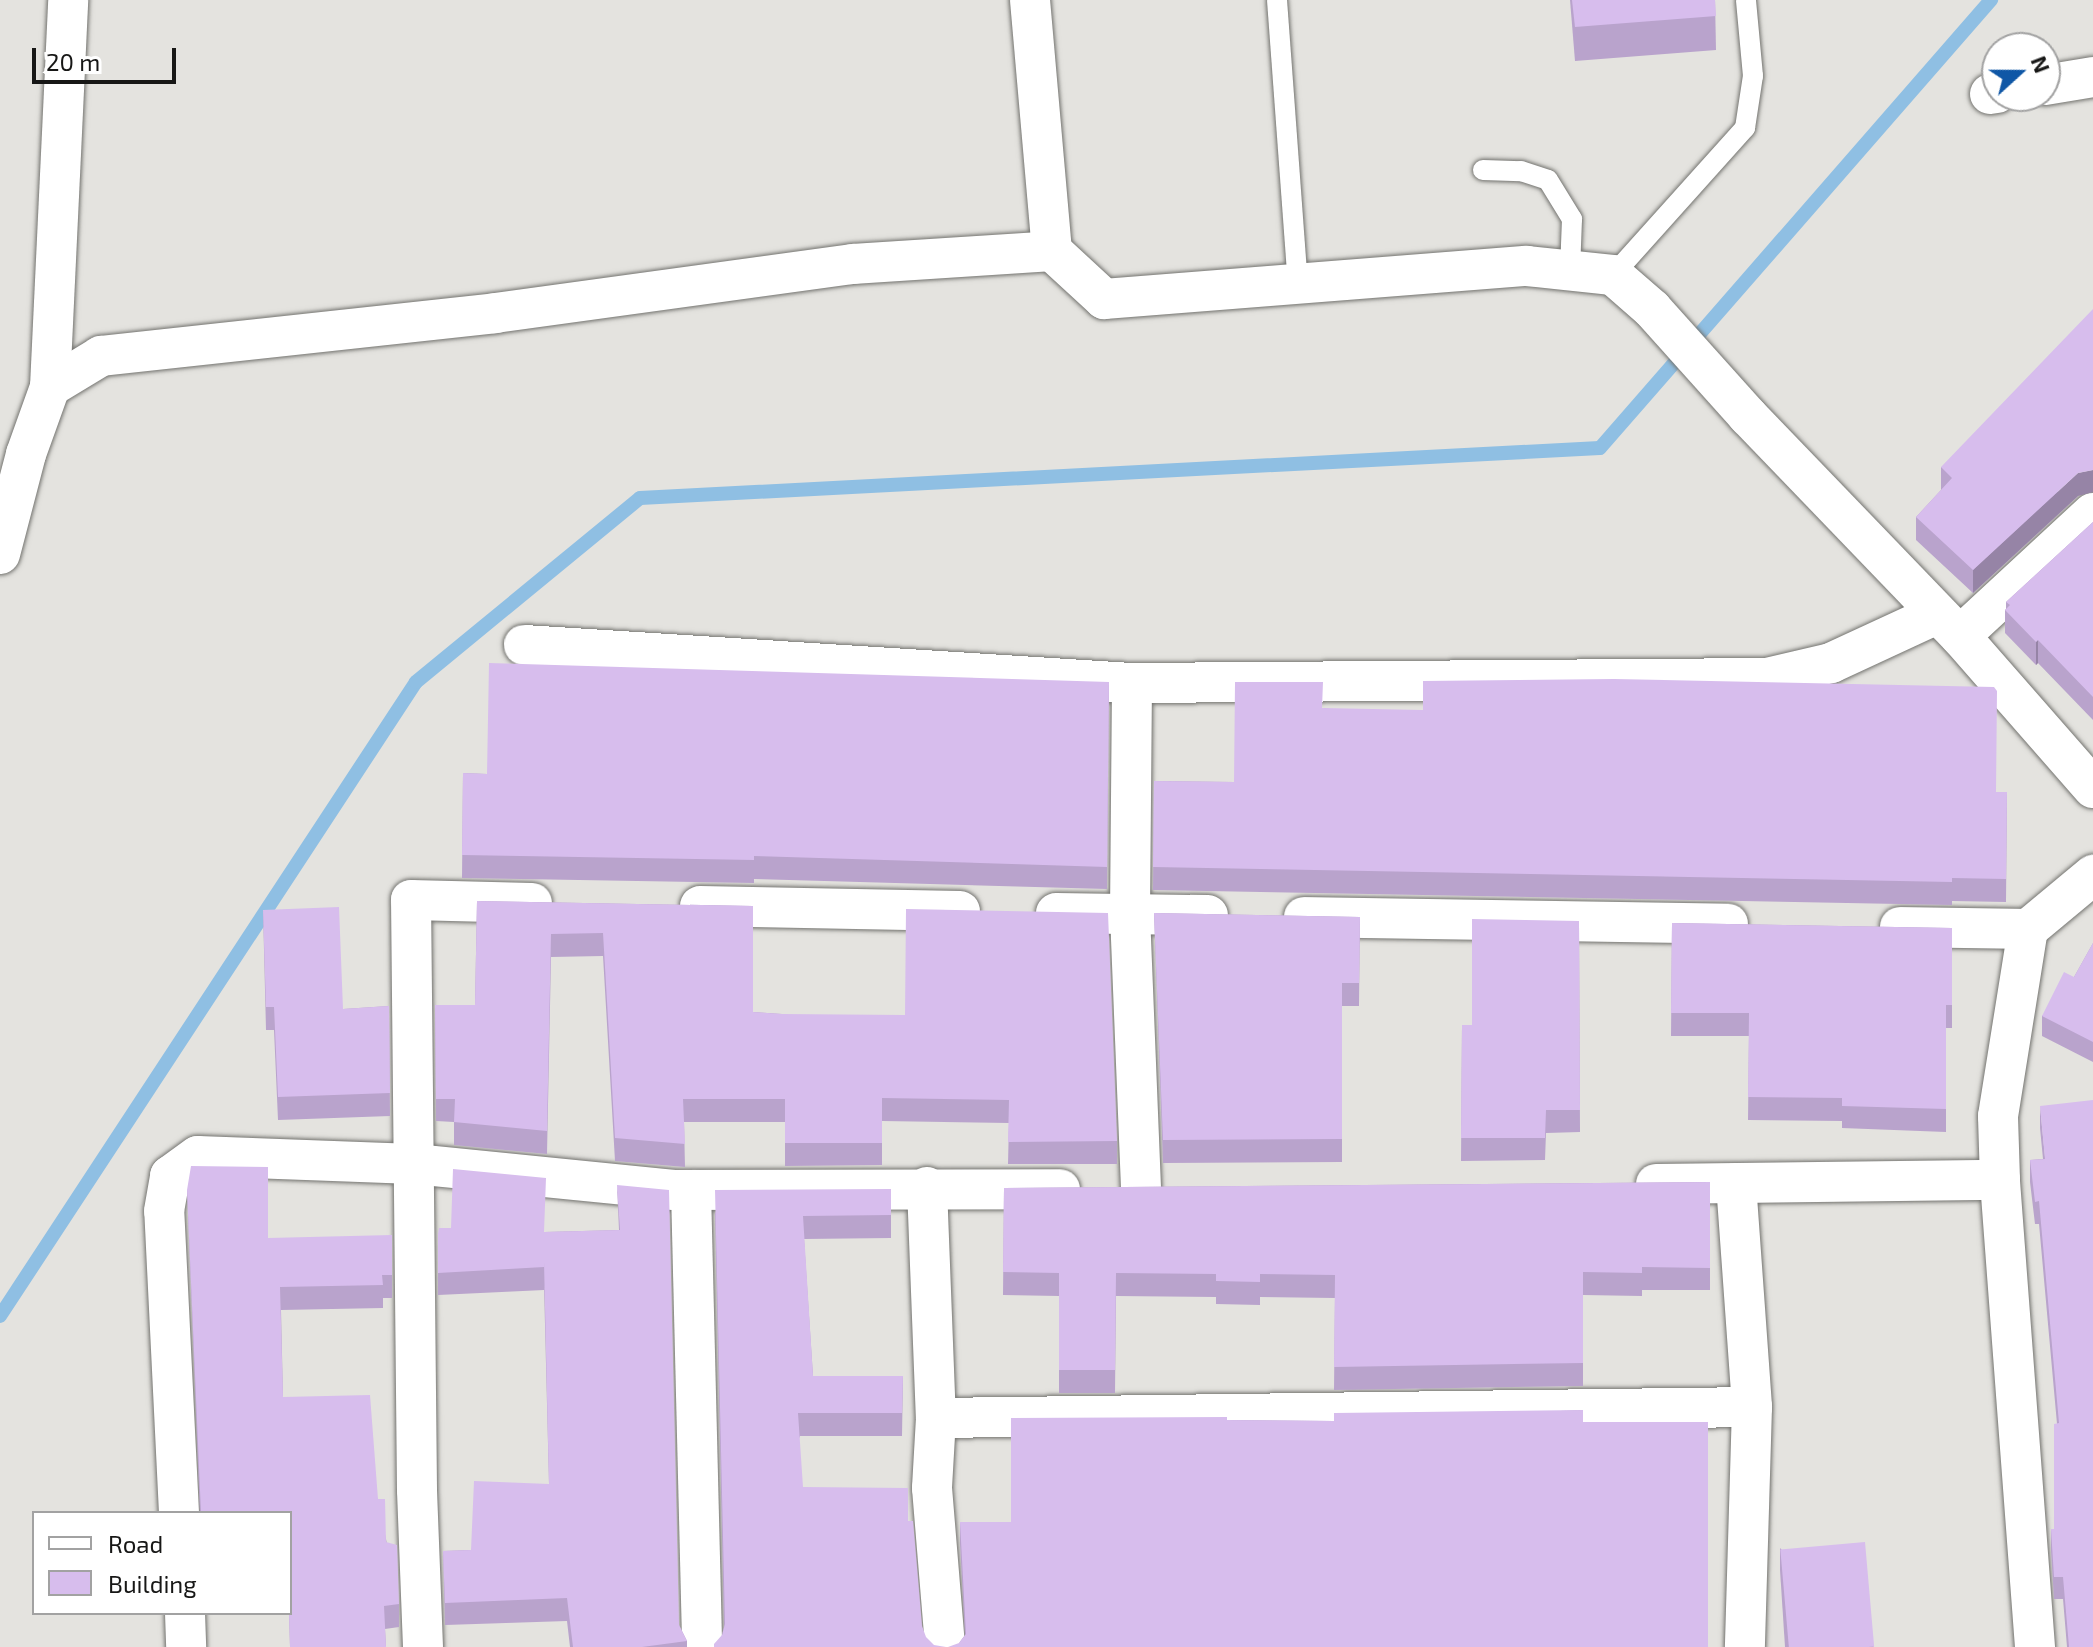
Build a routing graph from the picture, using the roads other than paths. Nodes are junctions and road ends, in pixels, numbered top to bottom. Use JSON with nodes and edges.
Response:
{"nodes":[{"id":1,"x":68,"y":0,"type":"edge"},
{"id":2,"x":1030,"y":0,"type":"edge"},
{"id":3,"x":1277,"y":0,"type":"edge"},
{"id":4,"x":1746,"y":0,"type":"edge"},
{"id":5,"x":2093,"y":77,"type":"edge"},
{"id":6,"x":2061,"y":82,"type":"edge"},
{"id":7,"x":1483,"y":170,"type":"dead end"},
{"id":8,"x":1052,"y":251,"type":"junction"},
{"id":9,"x":1570,"y":271,"type":"junction"},
{"id":10,"x":1613,"y":275,"type":"junction"},
{"id":11,"x":1298,"y":284,"type":"junction"},
{"id":12,"x":50,"y":387,"type":"junction"},
{"id":13,"x":2093,"y":513,"type":"edge"},
{"id":14,"x":0,"y":554,"type":"edge"},
{"id":15,"x":1949,"y":625,"type":"junction"},
{"id":16,"x":524,"y":645,"type":"dead end"},
{"id":17,"x":1132,"y":683,"type":"junction"},
{"id":18,"x":2093,"y":788,"type":"edge"},
{"id":19,"x":2093,"y":875,"type":"edge"},
{"id":20,"x":571,"y":904,"type":"edge"},
{"id":21,"x":667,"y":905,"type":"edge"},
{"id":22,"x":1130,"y":914,"type":"junction"},
{"id":23,"x":1760,"y":925,"type":"edge"},
{"id":24,"x":1870,"y":927,"type":"edge"},
{"id":25,"x":2028,"y":929,"type":"junction"},
{"id":26,"x":414,"y":1164,"type":"junction"},
{"id":27,"x":2000,"y":1180,"type":"junction"},
{"id":28,"x":1736,"y":1183,"type":"junction"},
{"id":29,"x":1627,"y":1184,"type":"edge"},
{"id":30,"x":927,"y":1187,"type":"junction"},
{"id":31,"x":691,"y":1190,"type":"junction"},
{"id":32,"x":1752,"y":1407,"type":"junction"},
{"id":33,"x":936,"y":1418,"type":"junction"},
{"id":34,"x":179,"y":1511,"type":"edge"},
{"id":35,"x":185,"y":1615,"type":"edge"},
{"id":36,"x":186,"y":1647,"type":"edge"},
{"id":37,"x":423,"y":1647,"type":"edge"},
{"id":38,"x":702,"y":1647,"type":"edge"},
{"id":39,"x":945,"y":1647,"type":"edge"},
{"id":40,"x":1745,"y":1647,"type":"edge"},
{"id":41,"x":2035,"y":1647,"type":"edge"}],
"edges":[{"from":1,"to":12,"type":"street"},
{"from":2,"to":8,"type":"street"},
{"from":3,"to":11,"type":"lane"},
{"from":4,"to":10,"type":"lane"},
{"from":5,"to":6,"type":"street"},
{"from":7,"to":9,"type":"lane"},
{"from":8,"to":11,"type":"street"},
{"from":8,"to":12,"type":"street"},
{"from":9,"to":10,"type":"street"},
{"from":9,"to":11,"type":"street"},
{"from":10,"to":15,"type":"street"},
{"from":12,"to":14,"type":"street"},
{"from":13,"to":15,"type":"street"},
{"from":15,"to":17,"type":"street"},
{"from":15,"to":18,"type":"street"},
{"from":16,"to":17,"type":"street"},
{"from":17,"to":22,"type":"street"},
{"from":19,"to":25,"type":"street"},
{"from":20,"to":26,"type":"street"},
{"from":21,"to":22,"type":"street"},
{"from":22,"to":23,"type":"street"},
{"from":22,"to":30,"type":"street"},
{"from":24,"to":25,"type":"street"},
{"from":25,"to":27,"type":"street"},
{"from":26,"to":31,"type":"street"},
{"from":26,"to":34,"type":"street"},
{"from":26,"to":37,"type":"street"},
{"from":27,"to":28,"type":"street"},
{"from":27,"to":41,"type":"street"},
{"from":28,"to":29,"type":"street"},
{"from":28,"to":32,"type":"street"},
{"from":30,"to":31,"type":"street"},
{"from":30,"to":33,"type":"street"},
{"from":31,"to":38,"type":"street"},
{"from":32,"to":33,"type":"street"},
{"from":32,"to":40,"type":"street"},
{"from":33,"to":39,"type":"street"},
{"from":35,"to":36,"type":"street"}]}
